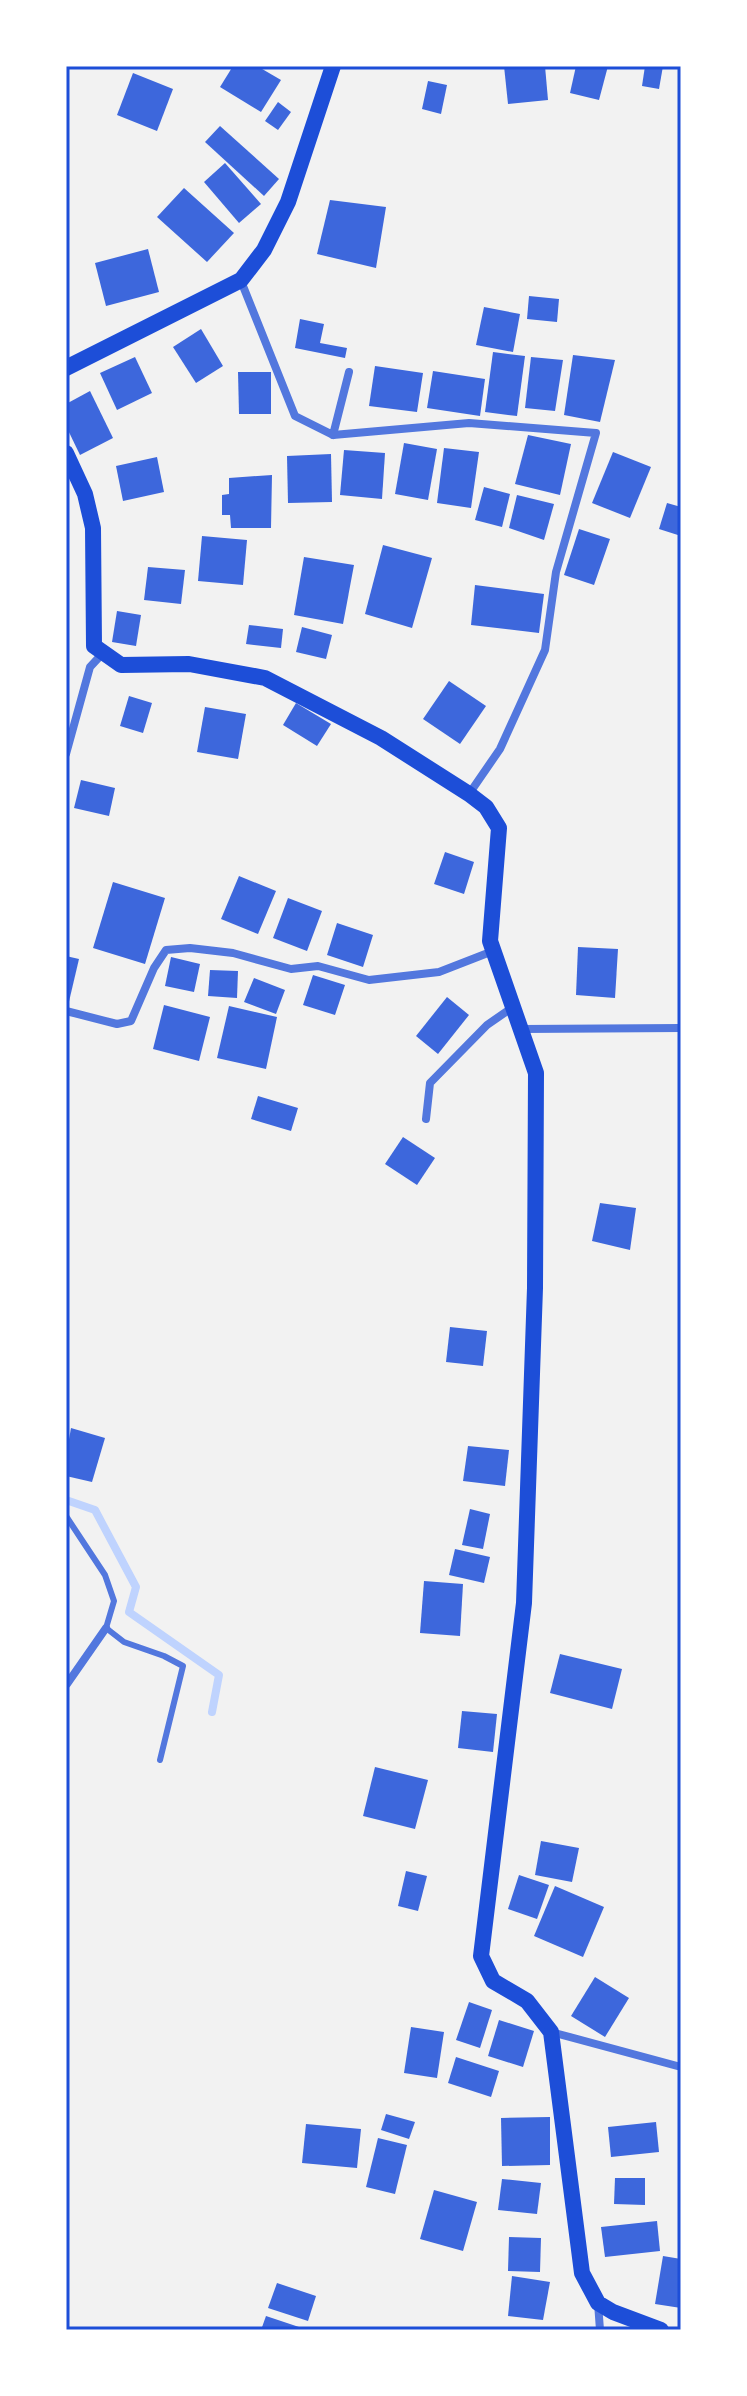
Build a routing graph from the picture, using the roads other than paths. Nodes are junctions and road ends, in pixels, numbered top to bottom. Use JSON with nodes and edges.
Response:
{"nodes":[{"id":1,"x":333,"y":66,"type":"edge"},
{"id":2,"x":241,"y":280,"type":"junction"},
{"id":3,"x":66,"y":368,"type":"edge"},
{"id":4,"x":349,"y":372,"type":"dead end"},
{"id":5,"x":333,"y":435,"type":"junction"},
{"id":6,"x":66,"y":453,"type":"edge"},
{"id":7,"x":103,"y":652,"type":"junction"},
{"id":8,"x":66,"y":754,"type":"edge"},
{"id":9,"x":469,"y":794,"type":"junction"},
{"id":10,"x":494,"y":951,"type":"junction"},
{"id":11,"x":513,"y":1007,"type":"junction"},
{"id":12,"x":66,"y":1011,"type":"edge"},
{"id":13,"x":681,"y":1028,"type":"edge"},
{"id":14,"x":521,"y":1029,"type":"junction"},
{"id":15,"x":426,"y":1119,"type":"dead end"},
{"id":16,"x":66,"y":1516,"type":"edge"},
{"id":17,"x":106,"y":1628,"type":"junction"},
{"id":18,"x":67,"y":1684,"type":"edge"},
{"id":19,"x":160,"y":1760,"type":"dead end"},
{"id":20,"x":551,"y":2032,"type":"junction"},
{"id":21,"x":681,"y":2067,"type":"edge"},
{"id":22,"x":598,"y":2303,"type":"junction"},
{"id":23,"x":600,"y":2330,"type":"edge"},
{"id":24,"x":661,"y":2330,"type":"edge"}],
"edges":[{"from":1,"to":2,"type":"main road"},
{"from":2,"to":3,"type":"main road"},
{"from":2,"to":5,"type":"street"},
{"from":4,"to":5,"type":"street"},
{"from":5,"to":9,"type":"street"},
{"from":6,"to":7,"type":"main road"},
{"from":7,"to":8,"type":"street"},
{"from":7,"to":9,"type":"main road"},
{"from":9,"to":10,"type":"main road"},
{"from":10,"to":11,"type":"main road"},
{"from":10,"to":12,"type":"street"},
{"from":11,"to":14,"type":"main road"},
{"from":11,"to":15,"type":"street"},
{"from":13,"to":14,"type":"street"},
{"from":14,"to":20,"type":"main road"},
{"from":16,"to":17,"type":"lane"},
{"from":17,"to":18,"type":"street"},
{"from":17,"to":19,"type":"lane"},
{"from":20,"to":21,"type":"street"},
{"from":20,"to":22,"type":"main road"},
{"from":22,"to":23,"type":"street"},
{"from":22,"to":24,"type":"main road"}]}
